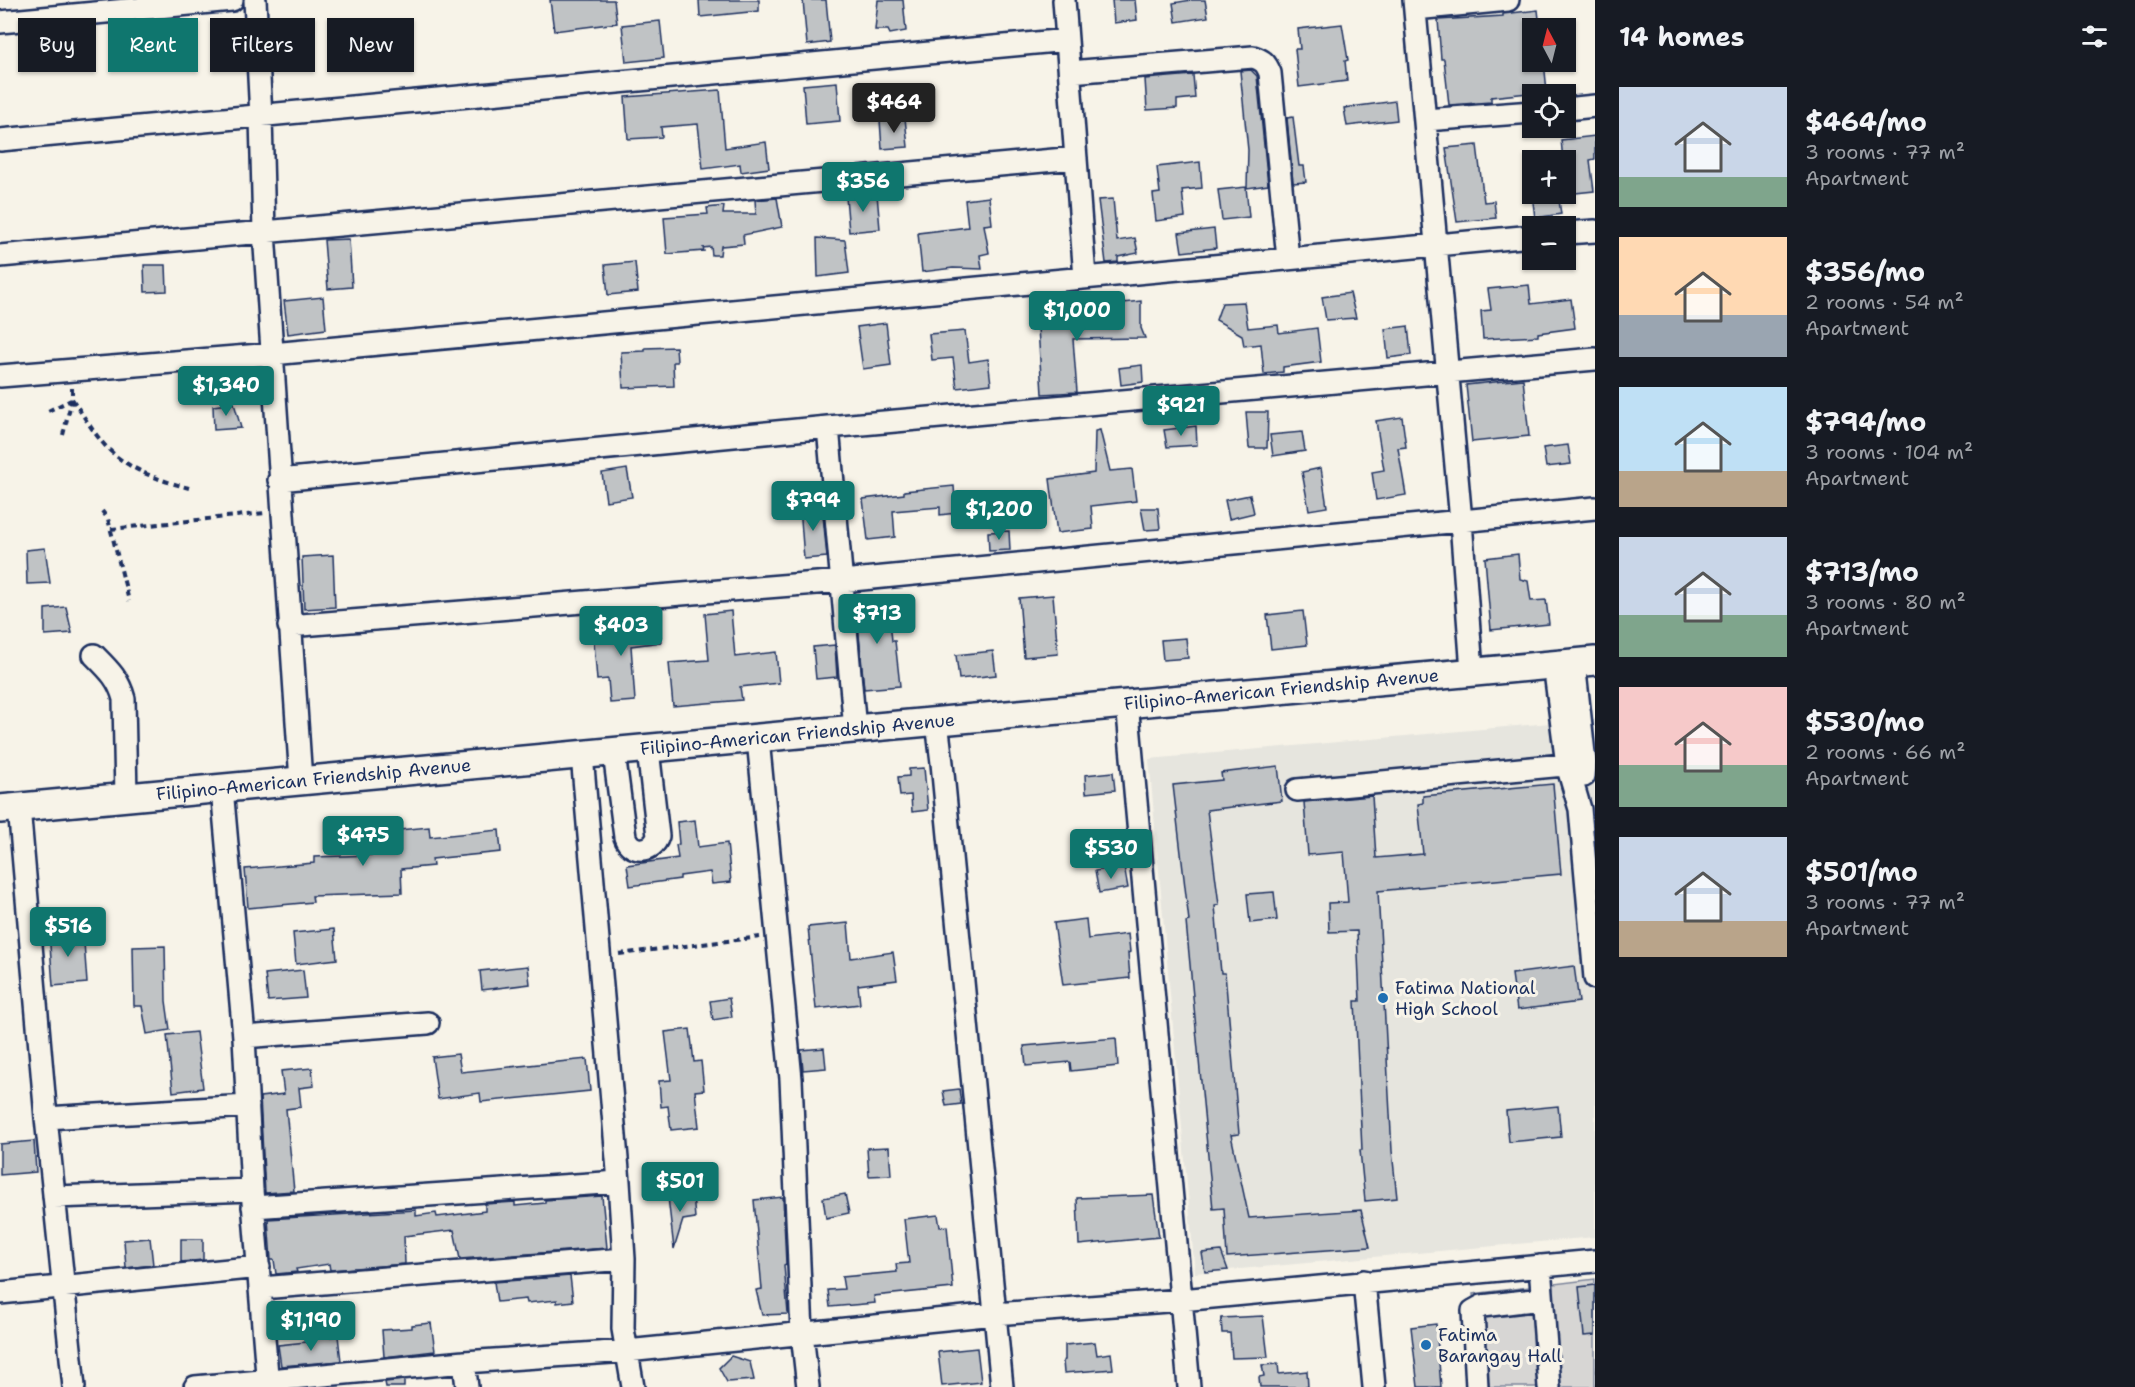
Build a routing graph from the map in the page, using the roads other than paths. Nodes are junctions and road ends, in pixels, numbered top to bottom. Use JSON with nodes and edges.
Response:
{"nodes":[{"id":1,"x":232,"y":0,"type":"edge"},
{"id":2,"x":255,"y":0,"type":"edge"},
{"id":3,"x":1064,"y":0,"type":"edge"},
{"id":4,"x":1508,"y":0,"type":"edge"},
{"id":5,"x":1414,"y":4,"type":"edge"},
{"id":6,"x":0,"y":22,"type":"edge"},
{"id":7,"x":1067,"y":40,"type":"junction"},
{"id":8,"x":1070,"y":72,"type":"junction"},
{"id":9,"x":1595,"y":106,"type":"edge"},
{"id":10,"x":1576,"y":108,"type":"edge"},
{"id":11,"x":1522,"y":113,"type":"edge"},
{"id":12,"x":261,"y":117,"type":"junction"},
{"id":13,"x":1425,"y":120,"type":"junction"},
{"id":14,"x":0,"y":140,"type":"edge"},
{"id":15,"x":1076,"y":158,"type":"junction"},
{"id":16,"x":1595,"y":231,"type":"edge"},
{"id":17,"x":264,"y":232,"type":"junction"},
{"id":18,"x":1576,"y":232,"type":"edge"},
{"id":19,"x":1522,"y":237,"type":"edge"},
{"id":20,"x":1436,"y":245,"type":"junction"},
{"id":21,"x":0,"y":255,"type":"edge"},
{"id":22,"x":1288,"y":259,"type":"junction"},
{"id":23,"x":1085,"y":278,"type":"junction"},
{"id":24,"x":272,"y":354,"type":"junction"},
{"id":25,"x":1595,"y":359,"type":"edge"},
{"id":26,"x":1448,"y":373,"type":"junction"},
{"id":27,"x":0,"y":376,"type":"edge"},
{"id":28,"x":828,"y":427,"type":"junction"},
{"id":29,"x":279,"y":480,"type":"junction"},
{"id":30,"x":1595,"y":508,"type":"edge"},
{"id":31,"x":1461,"y":521,"type":"junction"},
{"id":32,"x":842,"y":581,"type":"junction"},
{"id":33,"x":289,"y":626,"type":"junction"},
{"id":34,"x":93,"y":655,"type":"dead end"},
{"id":35,"x":1574,"y":662,"type":"edge"},
{"id":36,"x":1472,"y":671,"type":"junction"},
{"id":37,"x":1127,"y":702,"type":"junction"},
{"id":38,"x":937,"y":722,"type":"junction"},
{"id":39,"x":855,"y":730,"type":"junction"},
{"id":40,"x":758,"y":739,"type":"junction"},
{"id":41,"x":648,"y":750,"type":"junction"},
{"id":42,"x":614,"y":753,"type":"junction"},
{"id":43,"x":582,"y":756,"type":"junction"},
{"id":44,"x":1576,"y":764,"type":"junction"},
{"id":45,"x":301,"y":781,"type":"junction"},
{"id":46,"x":222,"y":788,"type":"junction"},
{"id":47,"x":1297,"y":790,"type":"dead end"},
{"id":48,"x":126,"y":797,"type":"junction"},
{"id":49,"x":9,"y":808,"type":"edge"},
{"id":50,"x":1591,"y":875,"type":"edge"},
{"id":51,"x":1595,"y":978,"type":"edge"},
{"id":52,"x":428,"y":1023,"type":"dead end"},
{"id":53,"x":244,"y":1037,"type":"junction"},
{"id":54,"x":248,"y":1106,"type":"junction"},
{"id":55,"x":46,"y":1118,"type":"junction"},
{"id":56,"x":619,"y":1182,"type":"junction"},
{"id":57,"x":54,"y":1197,"type":"junction"},
{"id":58,"x":252,"y":1198,"type":"junction"},
{"id":59,"x":624,"y":1259,"type":"junction"},
{"id":60,"x":1595,"y":1261,"type":"edge"},
{"id":61,"x":1540,"y":1266,"type":"junction"},
{"id":62,"x":260,"y":1278,"type":"junction"},
{"id":63,"x":1364,"y":1281,"type":"junction"},
{"id":64,"x":64,"y":1285,"type":"junction"},
{"id":65,"x":0,"y":1293,"type":"edge"},
{"id":66,"x":1542,"y":1299,"type":"junction"},
{"id":67,"x":1181,"y":1300,"type":"junction"},
{"id":68,"x":995,"y":1314,"type":"junction"},
{"id":69,"x":802,"y":1333,"type":"junction"},
{"id":70,"x":627,"y":1351,"type":"junction"},
{"id":71,"x":464,"y":1362,"type":"junction"},
{"id":72,"x":268,"y":1384,"type":"edge"},
{"id":73,"x":74,"y":1387,"type":"edge"},
{"id":74,"x":195,"y":1387,"type":"edge"},
{"id":75,"x":467,"y":1387,"type":"edge"},
{"id":76,"x":633,"y":1387,"type":"edge"},
{"id":77,"x":808,"y":1387,"type":"edge"},
{"id":78,"x":1002,"y":1387,"type":"edge"},
{"id":79,"x":1189,"y":1387,"type":"edge"},
{"id":80,"x":1374,"y":1387,"type":"edge"},
{"id":81,"x":1477,"y":1387,"type":"edge"},
{"id":82,"x":1549,"y":1387,"type":"edge"}],
"edges":[{"from":1,"to":6,"type":"street"},
{"from":2,"to":12,"type":"street"},
{"from":3,"to":7,"type":"street"},
{"from":4,"to":5,"type":"street"},
{"from":5,"to":13,"type":"street"},
{"from":7,"to":8,"type":"street"},
{"from":7,"to":12,"type":"street"},
{"from":8,"to":15,"type":"street"},
{"from":8,"to":22,"type":"street"},
{"from":9,"to":10,"type":"street"},
{"from":11,"to":13,"type":"street"},
{"from":12,"to":14,"type":"street"},
{"from":12,"to":17,"type":"street"},
{"from":13,"to":20,"type":"street"},
{"from":15,"to":17,"type":"street"},
{"from":15,"to":23,"type":"street"},
{"from":16,"to":18,"type":"street"},
{"from":17,"to":21,"type":"street"},
{"from":17,"to":24,"type":"street"},
{"from":19,"to":20,"type":"street"},
{"from":20,"to":22,"type":"street"},
{"from":20,"to":26,"type":"street"},
{"from":22,"to":23,"type":"street"},
{"from":23,"to":24,"type":"street"},
{"from":24,"to":27,"type":"street"},
{"from":24,"to":29,"type":"street"},
{"from":25,"to":26,"type":"street"},
{"from":26,"to":28,"type":"street"},
{"from":26,"to":31,"type":"street"},
{"from":28,"to":29,"type":"street"},
{"from":28,"to":32,"type":"street"},
{"from":29,"to":33,"type":"street"},
{"from":30,"to":31,"type":"street"},
{"from":31,"to":32,"type":"street"},
{"from":31,"to":36,"type":"street"},
{"from":32,"to":33,"type":"street"},
{"from":32,"to":39,"type":"street"},
{"from":33,"to":45,"type":"street"},
{"from":34,"to":48,"type":"street"},
{"from":35,"to":36,"type":"main road","name":"Filipino-American Friendship Avenue"},
{"from":35,"to":44,"type":"street"},
{"from":36,"to":37,"type":"main road","name":"Filipino-American Friendship Avenue"},
{"from":37,"to":38,"type":"main road","name":"Filipino-American Friendship Avenue"},
{"from":37,"to":67,"type":"street"},
{"from":38,"to":39,"type":"main road","name":"Filipino-American Friendship Avenue"},
{"from":38,"to":68,"type":"street"},
{"from":39,"to":40,"type":"main road","name":"Filipino-American Friendship Avenue"},
{"from":40,"to":41,"type":"main road","name":"Filipino-American Friendship Avenue"},
{"from":40,"to":69,"type":"street"},
{"from":41,"to":42,"type":"main road","name":"Filipino-American Friendship Avenue"},
{"from":41,"to":42,"type":"street"},
{"from":42,"to":43,"type":"main road","name":"Filipino-American Friendship Avenue"},
{"from":43,"to":45,"type":"main road","name":"Filipino-American Friendship Avenue"},
{"from":43,"to":56,"type":"street"},
{"from":44,"to":47,"type":"street"},
{"from":44,"to":50,"type":"street"},
{"from":45,"to":46,"type":"main road","name":"Filipino-American Friendship Avenue"},
{"from":46,"to":48,"type":"main road","name":"Filipino-American Friendship Avenue"},
{"from":46,"to":53,"type":"street"},
{"from":48,"to":49,"type":"main road","name":"Filipino-American Friendship Avenue"},
{"from":49,"to":55,"type":"street"},
{"from":50,"to":51,"type":"street"},
{"from":52,"to":53,"type":"street"},
{"from":53,"to":54,"type":"street"},
{"from":54,"to":55,"type":"street"},
{"from":54,"to":58,"type":"street"},
{"from":55,"to":57,"type":"street"},
{"from":56,"to":58,"type":"street"},
{"from":56,"to":59,"type":"street"},
{"from":57,"to":58,"type":"street"},
{"from":57,"to":64,"type":"street"},
{"from":58,"to":62,"type":"street"},
{"from":59,"to":62,"type":"street"},
{"from":59,"to":70,"type":"street"},
{"from":60,"to":61,"type":"street"},
{"from":61,"to":63,"type":"street"},
{"from":61,"to":66,"type":"street"},
{"from":62,"to":64,"type":"street"},
{"from":62,"to":72,"type":"street"},
{"from":63,"to":67,"type":"street"},
{"from":63,"to":80,"type":"street"},
{"from":64,"to":65,"type":"street"},
{"from":64,"to":73,"type":"street"},
{"from":66,"to":81,"type":"street"},
{"from":66,"to":82,"type":"street"},
{"from":67,"to":68,"type":"street"},
{"from":67,"to":79,"type":"street"},
{"from":68,"to":69,"type":"street"},
{"from":68,"to":78,"type":"street"},
{"from":69,"to":70,"type":"street"},
{"from":69,"to":77,"type":"street"},
{"from":70,"to":71,"type":"street"},
{"from":70,"to":76,"type":"street"},
{"from":71,"to":72,"type":"street"},
{"from":71,"to":75,"type":"street"},
{"from":72,"to":74,"type":"street"}]}
